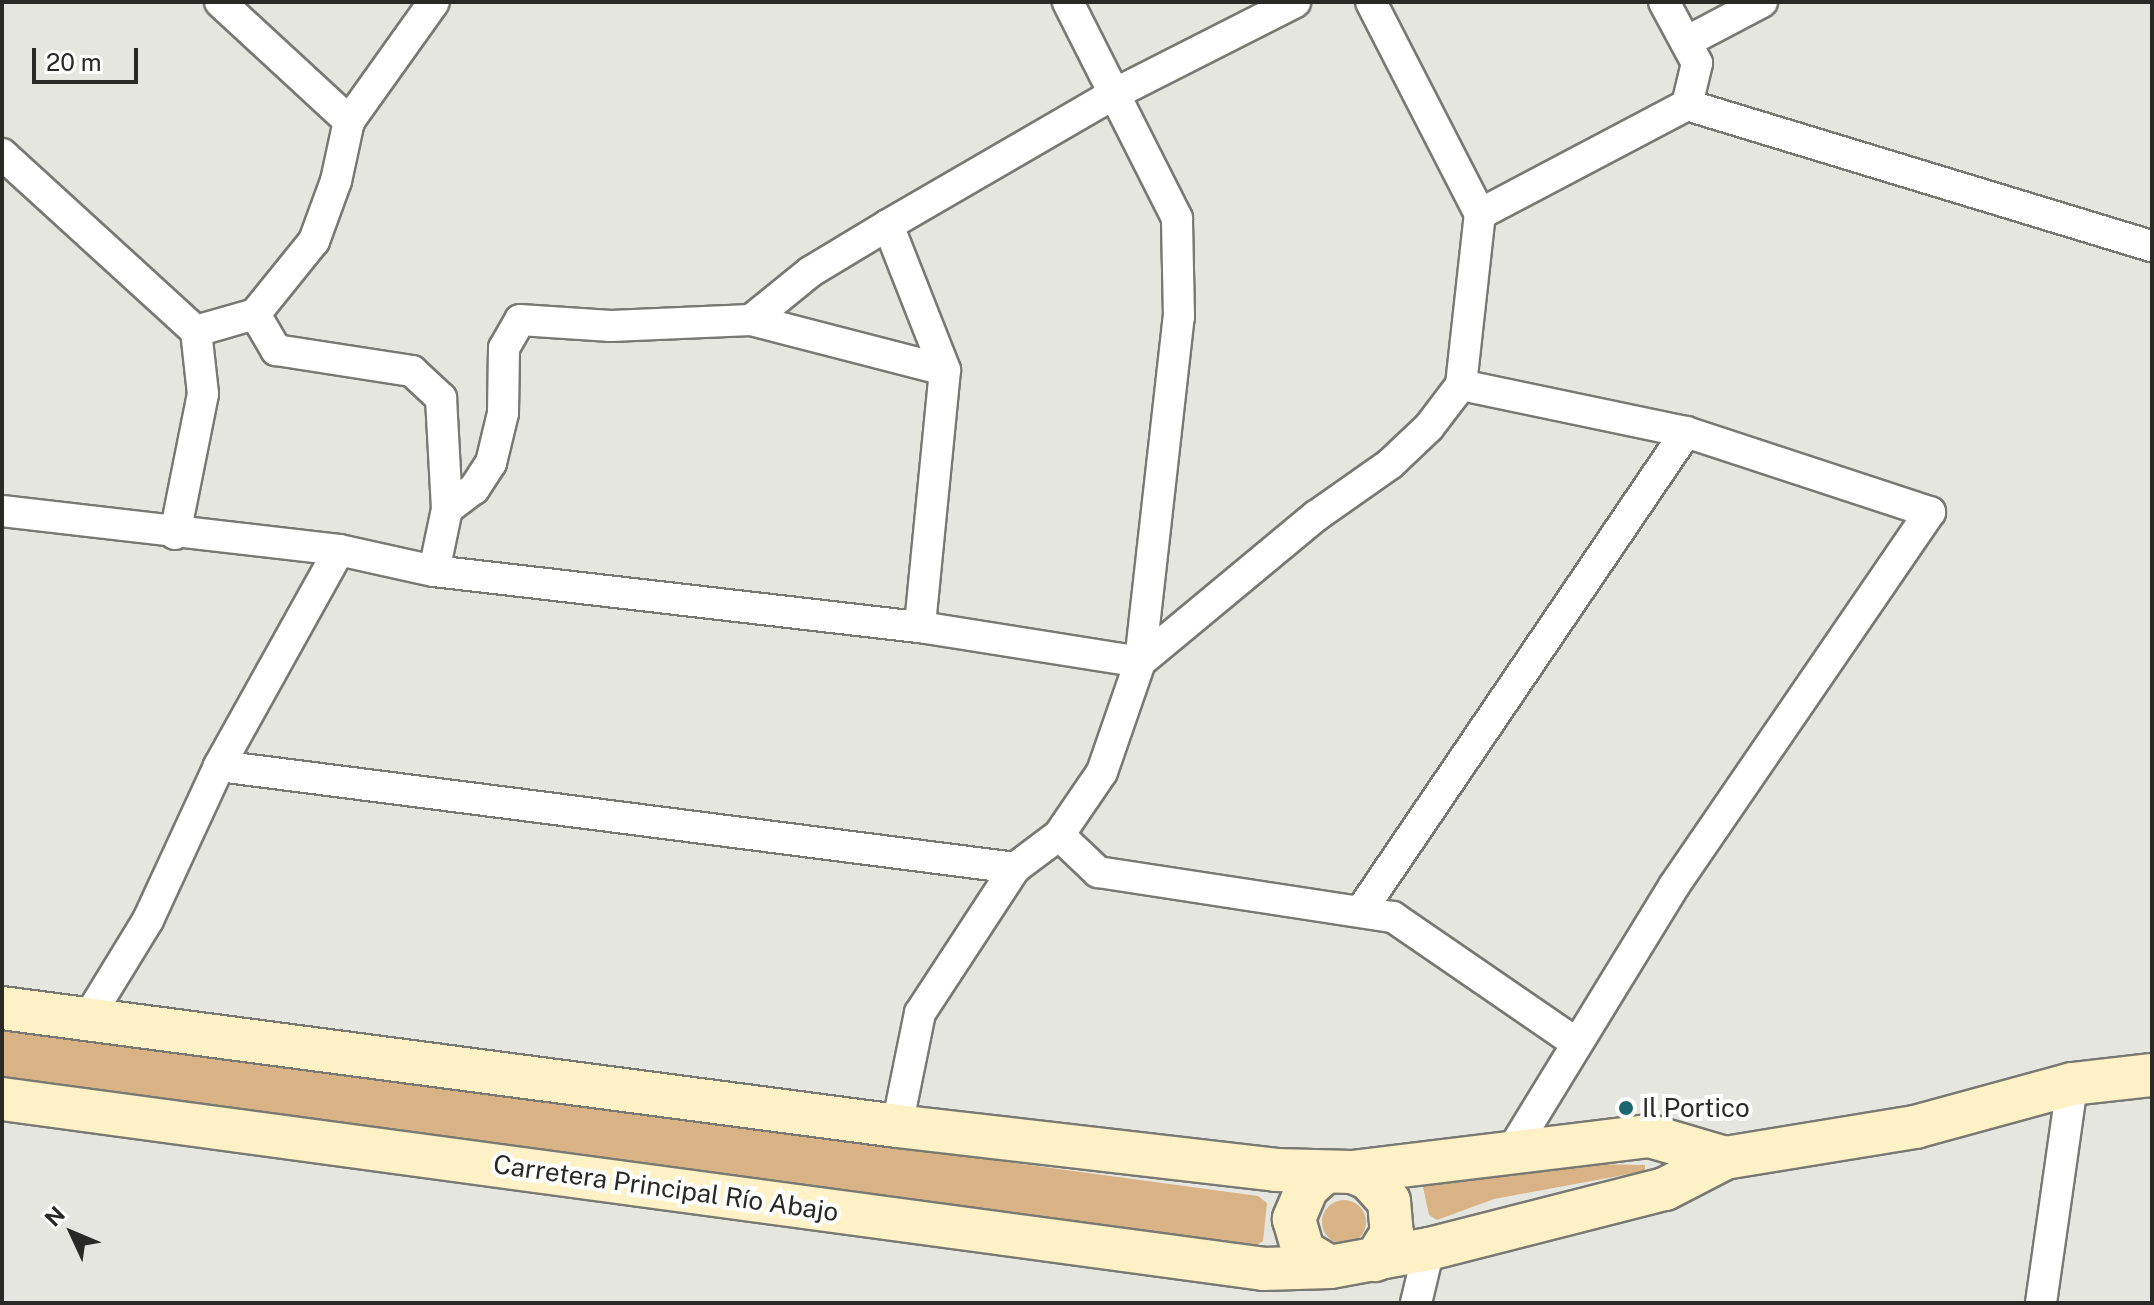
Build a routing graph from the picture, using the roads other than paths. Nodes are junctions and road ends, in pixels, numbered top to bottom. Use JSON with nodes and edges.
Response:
{"nodes":[{"id":1,"x":220,"y":2,"type":"edge"},
{"id":2,"x":434,"y":2,"type":"edge"},
{"id":3,"x":1068,"y":2,"type":"edge"},
{"id":4,"x":1295,"y":2,"type":"edge"},
{"id":5,"x":1371,"y":2,"type":"edge"},
{"id":6,"x":1664,"y":2,"type":"edge"},
{"id":7,"x":1762,"y":2,"type":"edge"},
{"id":8,"x":1686,"y":42,"type":"junction"},
{"id":9,"x":1116,"y":93,"type":"junction"},
{"id":10,"x":1687,"y":105,"type":"junction"},
{"id":11,"x":349,"y":121,"type":"junction"},
{"id":12,"x":2,"y":154,"type":"edge"},
{"id":13,"x":1480,"y":214,"type":"junction"},
{"id":14,"x":888,"y":225,"type":"junction"},
{"id":15,"x":2152,"y":246,"type":"edge"},
{"id":16,"x":255,"y":314,"type":"junction"},
{"id":17,"x":751,"y":320,"type":"junction"},
{"id":18,"x":196,"y":331,"type":"junction"},
{"id":19,"x":945,"y":370,"type":"junction"},
{"id":20,"x":1461,"y":385,"type":"junction"},
{"id":21,"x":1686,"y":432,"type":"junction"},
{"id":22,"x":447,"y":509,"type":"junction"},
{"id":23,"x":2,"y":511,"type":"edge"},
{"id":24,"x":175,"y":534,"type":"junction"},
{"id":25,"x":339,"y":550,"type":"junction"},
{"id":26,"x":434,"y":571,"type":"junction"},
{"id":27,"x":920,"y":627,"type":"junction"},
{"id":28,"x":1140,"y":662,"type":"junction"},
{"id":29,"x":219,"y":766,"type":"junction"},
{"id":30,"x":1059,"y":835,"type":"junction"},
{"id":31,"x":1015,"y":868,"type":"junction"},
{"id":32,"x":1361,"y":911,"type":"junction"},
{"id":33,"x":2,"y":1008,"type":"edge"},
{"id":34,"x":88,"y":1018,"type":"junction"},
{"id":35,"x":1576,"y":1043,"type":"junction"},
{"id":36,"x":2152,"y":1075,"type":"edge"},
{"id":37,"x":2072,"y":1084,"type":"junction"},
{"id":38,"x":2,"y":1099,"type":"edge"},
{"id":39,"x":897,"y":1126,"type":"junction"},
{"id":40,"x":1512,"y":1150,"type":"junction"},
{"id":41,"x":1725,"y":1158,"type":"junction"},
{"id":42,"x":1338,"y":1173,"type":"junction"},
{"id":43,"x":1429,"y":1249,"type":"junction"},
{"id":44,"x":1375,"y":1260,"type":"junction"},
{"id":45,"x":1330,"y":1267,"type":"junction"},
{"id":46,"x":1416,"y":1303,"type":"edge"},
{"id":47,"x":2041,"y":1303,"type":"edge"}],
"edges":[{"from":1,"to":11,"type":"street"},
{"from":2,"to":11,"type":"street"},
{"from":3,"to":9,"type":"street"},
{"from":4,"to":9,"type":"street"},
{"from":5,"to":13,"type":"street"},
{"from":6,"to":8,"type":"street"},
{"from":7,"to":8,"type":"street"},
{"from":8,"to":10,"type":"street"},
{"from":9,"to":14,"type":"street"},
{"from":9,"to":28,"type":"street"},
{"from":10,"to":13,"type":"street"},
{"from":10,"to":15,"type":"street"},
{"from":11,"to":16,"type":"street"},
{"from":12,"to":18,"type":"street"},
{"from":13,"to":20,"type":"street"},
{"from":14,"to":17,"type":"street"},
{"from":14,"to":19,"type":"street"},
{"from":16,"to":18,"type":"street"},
{"from":16,"to":22,"type":"street"},
{"from":17,"to":19,"type":"street"},
{"from":17,"to":22,"type":"street"},
{"from":18,"to":24,"type":"street"},
{"from":19,"to":27,"type":"street"},
{"from":20,"to":21,"type":"street"},
{"from":20,"to":28,"type":"street"},
{"from":21,"to":32,"type":"street"},
{"from":21,"to":35,"type":"street"},
{"from":22,"to":26,"type":"street"},
{"from":23,"to":24,"type":"street"},
{"from":24,"to":25,"type":"street"},
{"from":25,"to":26,"type":"street"},
{"from":25,"to":29,"type":"street"},
{"from":26,"to":27,"type":"street"},
{"from":27,"to":28,"type":"street"},
{"from":28,"to":30,"type":"street"},
{"from":29,"to":31,"type":"street"},
{"from":29,"to":34,"type":"street"},
{"from":30,"to":31,"type":"street"},
{"from":30,"to":32,"type":"street"},
{"from":31,"to":39,"type":"street"},
{"from":32,"to":35,"type":"street"},
{"from":33,"to":34,"type":"main road"},
{"from":34,"to":39,"type":"main road"},
{"from":35,"to":40,"type":"street"},
{"from":36,"to":37,"type":"main road"},
{"from":37,"to":41,"type":"main road"},
{"from":37,"to":47,"type":"street"},
{"from":38,"to":45,"type":"main road","name":"Carretera Principal Río Abajo"},
{"from":39,"to":42,"type":"main road"},
{"from":40,"to":41,"type":"main road"},
{"from":40,"to":42,"type":"main road"},
{"from":41,"to":43,"type":"main road"},
{"from":42,"to":44,"type":"main road"},
{"from":42,"to":45,"type":"main road"},
{"from":43,"to":44,"type":"main road"},
{"from":43,"to":46,"type":"street"},
{"from":44,"to":45,"type":"main road"}]}
